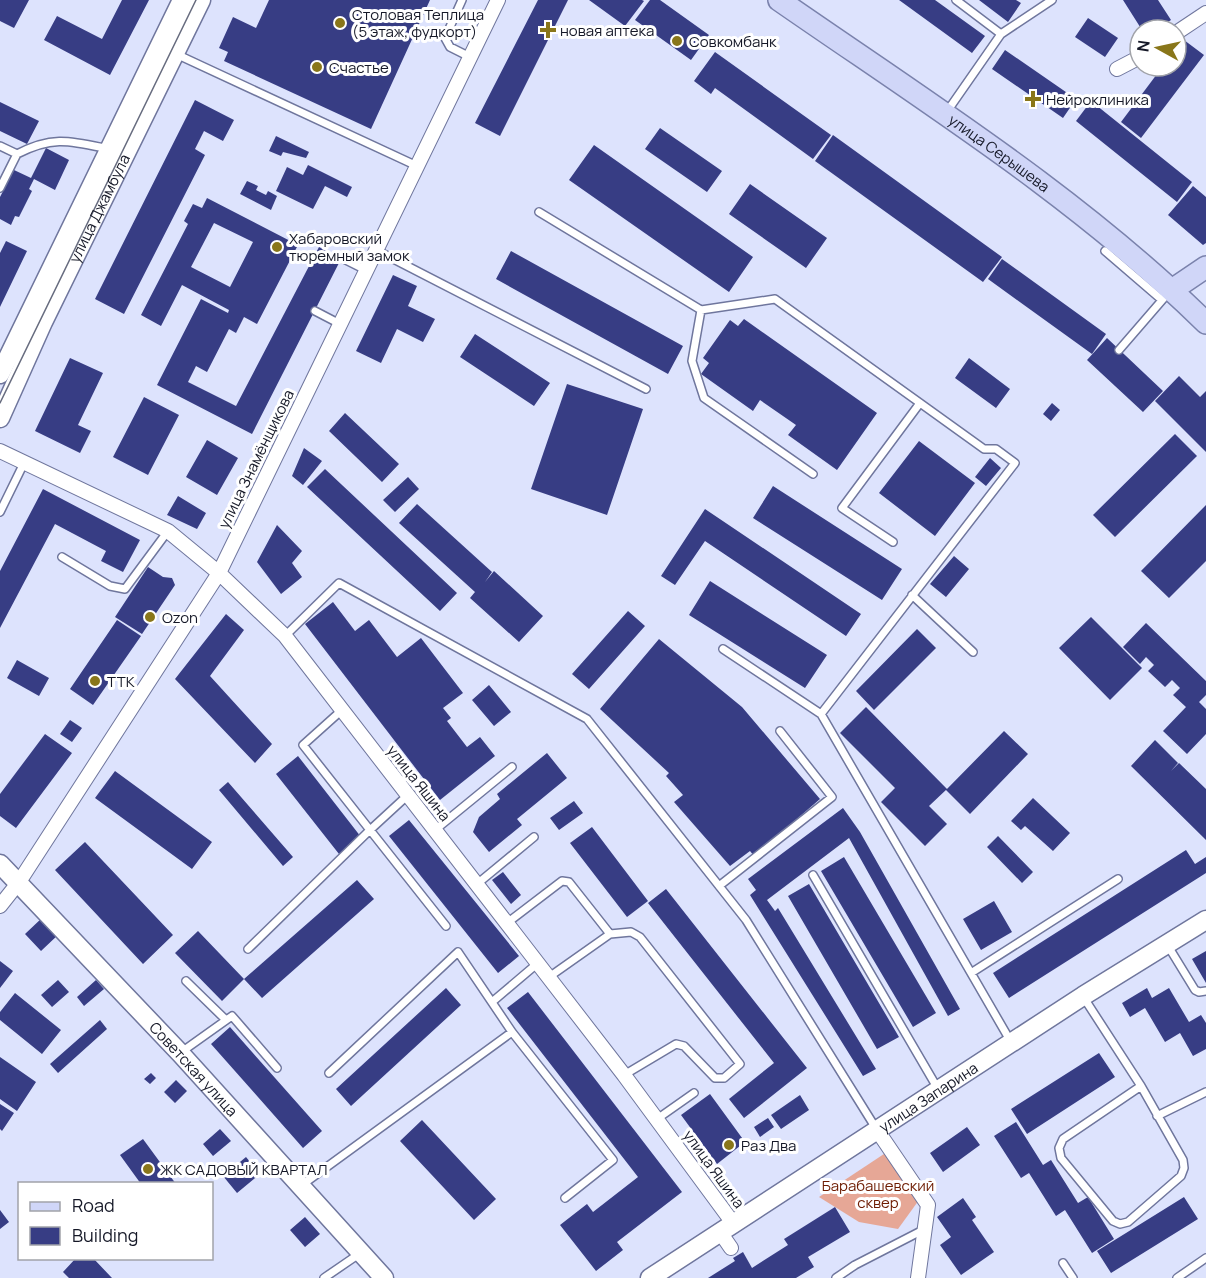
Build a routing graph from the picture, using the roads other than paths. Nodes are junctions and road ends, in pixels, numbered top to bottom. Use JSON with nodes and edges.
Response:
{"nodes":[{"id":1,"x":182,"y":0,"type":"edge"},
{"id":2,"x":201,"y":0,"type":"edge"},
{"id":3,"x":462,"y":0,"type":"edge"},
{"id":4,"x":498,"y":0,"type":"edge"},
{"id":5,"x":779,"y":0,"type":"edge"},
{"id":6,"x":956,"y":0,"type":"edge"},
{"id":7,"x":1052,"y":0,"type":"edge"},
{"id":8,"x":1206,"y":13,"type":"edge"},
{"id":9,"x":1188,"y":25,"type":"edge"},
{"id":10,"x":1002,"y":34,"type":"junction"},
{"id":11,"x":176,"y":54,"type":"junction"},
{"id":12,"x":470,"y":57,"type":"junction"},
{"id":13,"x":1128,"y":63,"type":"edge"},
{"id":14,"x":1117,"y":69,"type":"dead end"},
{"id":15,"x":944,"y":115,"type":"junction"},
{"id":16,"x":0,"y":146,"type":"edge"},
{"id":17,"x":109,"y":149,"type":"junction"},
{"id":18,"x":17,"y":154,"type":"junction"},
{"id":19,"x":417,"y":166,"type":"junction"},
{"id":20,"x":0,"y":188,"type":"edge"},
{"id":21,"x":539,"y":212,"type":"dead end"},
{"id":22,"x":376,"y":250,"type":"junction"},
{"id":23,"x":1105,"y":251,"type":"dead end"},
{"id":24,"x":342,"y":258,"type":"dead end"},
{"id":25,"x":1206,"y":267,"type":"edge"},
{"id":26,"x":366,"y":270,"type":"junction"},
{"id":27,"x":1167,"y":295,"type":"junction"},
{"id":28,"x":701,"y":310,"type":"junction"},
{"id":29,"x":315,"y":311,"type":"dead end"},
{"id":30,"x":1206,"y":323,"type":"edge"},
{"id":31,"x":340,"y":324,"type":"junction"},
{"id":32,"x":1119,"y":350,"type":"dead end"},
{"id":33,"x":0,"y":374,"type":"edge"},
{"id":34,"x":646,"y":389,"type":"dead end"},
{"id":35,"x":920,"y":403,"type":"junction"},
{"id":36,"x":0,"y":418,"type":"edge"},
{"id":37,"x":0,"y":452,"type":"edge"},
{"id":38,"x":24,"y":463,"type":"junction"},
{"id":39,"x":813,"y":474,"type":"dead end"},
{"id":40,"x":0,"y":512,"type":"edge"},
{"id":41,"x":168,"y":531,"type":"junction"},
{"id":42,"x":893,"y":542,"type":"dead end"},
{"id":43,"x":62,"y":557,"type":"dead end"},
{"id":44,"x":219,"y":573,"type":"junction"},
{"id":45,"x":912,"y":595,"type":"junction"},
{"id":46,"x":285,"y":636,"type":"junction"},
{"id":47,"x":723,"y":649,"type":"dead end"},
{"id":48,"x":973,"y":652,"type":"dead end"},
{"id":49,"x":342,"y":710,"type":"junction"},
{"id":50,"x":821,"y":714,"type":"junction"},
{"id":51,"x":780,"y":731,"type":"dead end"},
{"id":52,"x":512,"y":767,"type":"dead end"},
{"id":53,"x":408,"y":795,"type":"junction"},
{"id":54,"x":370,"y":830,"type":"junction"},
{"id":55,"x":435,"y":830,"type":"junction"},
{"id":56,"x":534,"y":837,"type":"dead end"},
{"id":57,"x":0,"y":864,"type":"edge"},
{"id":58,"x":813,"y":875,"type":"dead end"},
{"id":59,"x":1118,"y":879,"type":"dead end"},
{"id":60,"x":19,"y":882,"type":"junction"},
{"id":61,"x":477,"y":884,"type":"junction"},
{"id":62,"x":719,"y":886,"type":"junction"},
{"id":63,"x":0,"y":906,"type":"edge"},
{"id":64,"x":1206,"y":920,"type":"edge"},
{"id":65,"x":507,"y":923,"type":"junction"},
{"id":66,"x":446,"y":926,"type":"dead end"},
{"id":67,"x":610,"y":934,"type":"junction"},
{"id":68,"x":1167,"y":944,"type":"junction"},
{"id":69,"x":248,"y":949,"type":"dead end"},
{"id":70,"x":538,"y":963,"type":"junction"},
{"id":71,"x":971,"y":973,"type":"junction"},
{"id":72,"x":549,"y":977,"type":"junction"},
{"id":73,"x":186,"y":981,"type":"dead end"},
{"id":74,"x":1206,"y":991,"type":"edge"},
{"id":75,"x":1083,"y":996,"type":"junction"},
{"id":76,"x":492,"y":1002,"type":"junction"},
{"id":77,"x":226,"y":1020,"type":"junction"},
{"id":78,"x":512,"y":1032,"type":"junction"},
{"id":79,"x":1011,"y":1042,"type":"junction"},
{"id":80,"x":180,"y":1053,"type":"junction"},
{"id":81,"x":277,"y":1068,"type":"dead end"},
{"id":82,"x":328,"y":1073,"type":"dead end"},
{"id":83,"x":624,"y":1075,"type":"junction"},
{"id":84,"x":1141,"y":1086,"type":"junction"},
{"id":85,"x":938,"y":1089,"type":"junction"},
{"id":86,"x":1206,"y":1092,"type":"edge"},
{"id":87,"x":694,"y":1093,"type":"dead end"},
{"id":88,"x":1157,"y":1116,"type":"junction"},
{"id":89,"x":657,"y":1119,"type":"junction"},
{"id":90,"x":877,"y":1130,"type":"junction"},
{"id":91,"x":302,"y":1185,"type":"junction"},
{"id":92,"x":565,"y":1198,"type":"dead end"},
{"id":93,"x":727,"y":1228,"type":"junction"},
{"id":94,"x":923,"y":1230,"type":"junction"},
{"id":95,"x":731,"y":1248,"type":"dead end"},
{"id":96,"x":362,"y":1252,"type":"junction"},
{"id":97,"x":1206,"y":1258,"type":"edge"},
{"id":98,"x":1063,"y":1263,"type":"dead end"},
{"id":99,"x":662,"y":1275,"type":"edge"},
{"id":100,"x":324,"y":1278,"type":"edge"},
{"id":101,"x":384,"y":1278,"type":"edge"},
{"id":102,"x":836,"y":1278,"type":"edge"},
{"id":103,"x":918,"y":1278,"type":"edge"},
{"id":104,"x":1073,"y":1278,"type":"edge"},
{"id":105,"x":1177,"y":1278,"type":"edge"}],
"edges":[{"from":1,"to":17,"type":"street","name":"улица Джамбула"},
{"from":2,"to":11,"type":"street","name":"улица Джамбула"},
{"from":3,"to":12,"type":"lane"},
{"from":4,"to":12,"type":"street","name":"улица Знамёнщикова"},
{"from":5,"to":15,"type":"main road","name":"улица Серышева"},
{"from":6,"to":10,"type":"lane"},
{"from":7,"to":10,"type":"lane"},
{"from":8,"to":9,"type":"street"},
{"from":10,"to":15,"type":"lane"},
{"from":11,"to":19,"type":"lane"},
{"from":11,"to":36,"type":"street","name":"улица Джамбула"},
{"from":12,"to":19,"type":"street","name":"улица Знамёнщикова"},
{"from":13,"to":14,"type":"street"},
{"from":15,"to":27,"type":"main road","name":"улица Серышева"},
{"from":16,"to":18,"type":"lane"},
{"from":17,"to":18,"type":"lane"},
{"from":17,"to":33,"type":"street","name":"улица Джамбула"},
{"from":18,"to":20,"type":"lane"},
{"from":19,"to":22,"type":"street","name":"улица Знамёнщикова"},
{"from":21,"to":28,"type":"lane"},
{"from":22,"to":26,"type":"street","name":"улица Знамёнщикова"},
{"from":22,"to":34,"type":"lane"},
{"from":23,"to":27,"type":"lane"},
{"from":24,"to":26,"type":"lane"},
{"from":25,"to":27,"type":"main road"},
{"from":26,"to":31,"type":"street","name":"улица Знамёнщикова"},
{"from":27,"to":30,"type":"main road","name":"улица Серышева"},
{"from":27,"to":32,"type":"lane"},
{"from":28,"to":35,"type":"lane"},
{"from":28,"to":39,"type":"lane"},
{"from":29,"to":31,"type":"lane"},
{"from":31,"to":44,"type":"street","name":"улица Знамёнщикова"},
{"from":35,"to":42,"type":"lane"},
{"from":35,"to":45,"type":"lane"},
{"from":37,"to":38,"type":"street","name":"улица Яшина"},
{"from":38,"to":40,"type":"lane"},
{"from":38,"to":41,"type":"street","name":"улица Яшина"},
{"from":41,"to":43,"type":"lane"},
{"from":41,"to":44,"type":"street","name":"улица Яшина"},
{"from":44,"to":46,"type":"street","name":"улица Яшина"},
{"from":44,"to":60,"type":"street","name":"улица Знамёнщикова"},
{"from":45,"to":48,"type":"lane"},
{"from":45,"to":50,"type":"lane"},
{"from":46,"to":49,"type":"street","name":"улица Яшина"},
{"from":46,"to":62,"type":"lane"},
{"from":47,"to":50,"type":"lane"},
{"from":49,"to":53,"type":"street","name":"улица Яшина"},
{"from":49,"to":54,"type":"lane"},
{"from":50,"to":71,"type":"lane"},
{"from":51,"to":62,"type":"lane"},
{"from":52,"to":55,"type":"lane"},
{"from":53,"to":54,"type":"lane"},
{"from":53,"to":55,"type":"street","name":"улица Яшина"},
{"from":54,"to":66,"type":"lane"},
{"from":54,"to":69,"type":"lane"},
{"from":55,"to":61,"type":"street","name":"улица Яшина"},
{"from":56,"to":61,"type":"lane"},
{"from":57,"to":60,"type":"street","name":"Советская улица"},
{"from":58,"to":85,"type":"lane"},
{"from":59,"to":71,"type":"lane"},
{"from":60,"to":63,"type":"street","name":"улица Знамёнщикова"},
{"from":60,"to":80,"type":"street","name":"Советская улица"},
{"from":61,"to":65,"type":"street","name":"улица Яшина"},
{"from":62,"to":90,"type":"lane"},
{"from":64,"to":68,"type":"street","name":"улица Запарина"},
{"from":65,"to":67,"type":"lane"},
{"from":65,"to":70,"type":"street","name":"улица Яшина"},
{"from":67,"to":72,"type":"lane"},
{"from":67,"to":83,"type":"lane"},
{"from":68,"to":74,"type":"lane"},
{"from":68,"to":75,"type":"street","name":"улица Запарина"},
{"from":70,"to":72,"type":"street","name":"улица Яшина"},
{"from":70,"to":76,"type":"lane"},
{"from":71,"to":79,"type":"lane"},
{"from":72,"to":83,"type":"street","name":"улица Яшина"},
{"from":73,"to":77,"type":"lane"},
{"from":75,"to":79,"type":"street","name":"улица Запарина"},
{"from":75,"to":84,"type":"lane"},
{"from":76,"to":78,"type":"lane"},
{"from":76,"to":82,"type":"lane"},
{"from":77,"to":80,"type":"lane"},
{"from":77,"to":81,"type":"lane"},
{"from":78,"to":91,"type":"lane"},
{"from":78,"to":92,"type":"lane"},
{"from":79,"to":85,"type":"street","name":"улица Запарина"},
{"from":80,"to":91,"type":"street","name":"Советская улица"},
{"from":83,"to":89,"type":"street","name":"улица Яшина"},
{"from":84,"to":88,"type":"lane"},
{"from":84,"to":88,"type":"lane"},
{"from":85,"to":90,"type":"street","name":"улица Запарина"},
{"from":86,"to":88,"type":"lane"},
{"from":87,"to":89,"type":"lane"},
{"from":89,"to":93,"type":"street","name":"улица Яшина"},
{"from":90,"to":93,"type":"street","name":"улица Запарина"},
{"from":90,"to":94,"type":"street"},
{"from":91,"to":96,"type":"street","name":"Советская улица"},
{"from":93,"to":95,"type":"street","name":"улица Яшина"},
{"from":93,"to":99,"type":"street","name":"улица Запарина"},
{"from":94,"to":102,"type":"lane"},
{"from":94,"to":103,"type":"street"},
{"from":96,"to":100,"type":"lane"},
{"from":96,"to":101,"type":"street","name":"Советская улица"},
{"from":97,"to":105,"type":"lane"},
{"from":98,"to":104,"type":"lane"}]}
